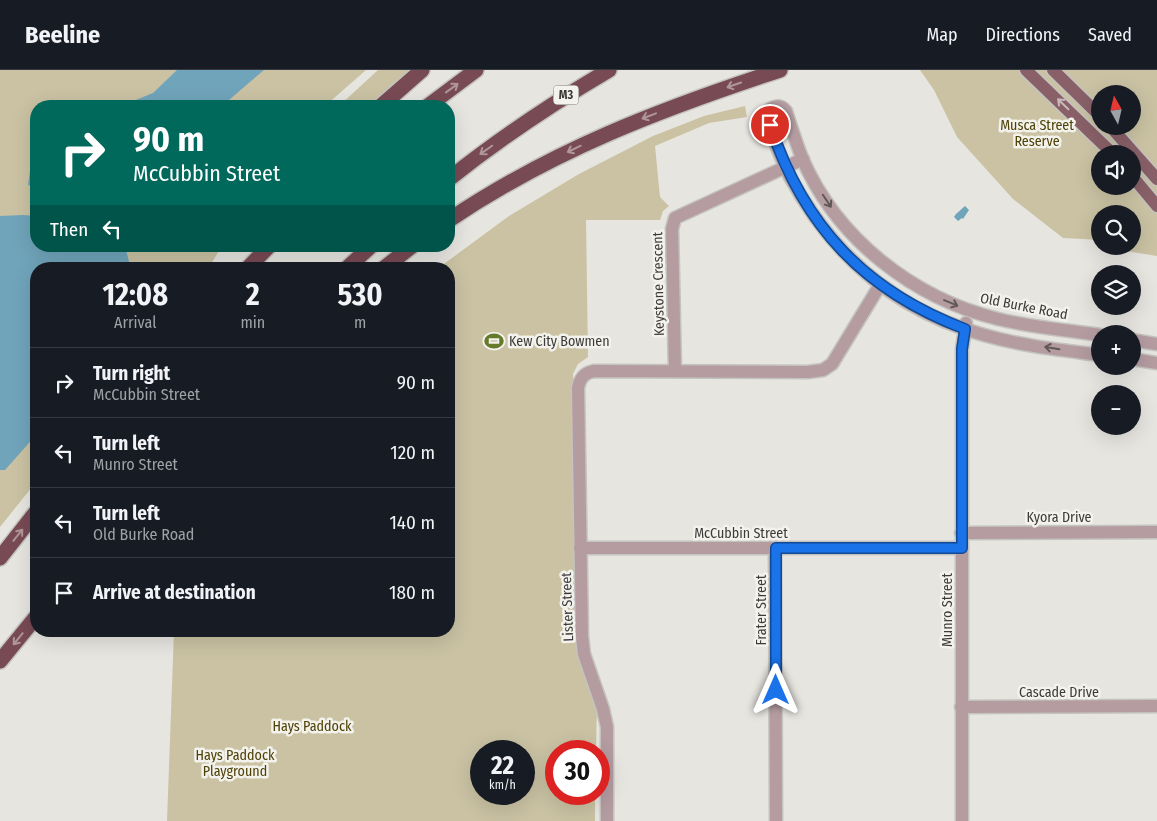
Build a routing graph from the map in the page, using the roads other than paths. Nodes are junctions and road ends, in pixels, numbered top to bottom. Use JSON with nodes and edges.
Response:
{"nodes":[{"id":1,"x":422,"y":70,"type":"edge"},
{"id":2,"x":476,"y":70,"type":"edge"},
{"id":3,"x":608,"y":70,"type":"edge"},
{"id":4,"x":780,"y":70,"type":"edge"},
{"id":5,"x":1026,"y":70,"type":"edge"},
{"id":6,"x":1053,"y":70,"type":"edge"},
{"id":7,"x":388,"y":100,"type":"edge"},
{"id":8,"x":436,"y":100,"type":"edge"},
{"id":9,"x":1091,"y":107,"type":"edge"},
{"id":10,"x":1118,"y":135,"type":"edge"},
{"id":11,"x":1104,"y":145,"type":"edge"},
{"id":12,"x":803,"y":159,"type":"junction"},
{"id":13,"x":786,"y":167,"type":"junction"},
{"id":14,"x":455,"y":174,"type":"edge"},
{"id":15,"x":1157,"y":179,"type":"edge"},
{"id":16,"x":1141,"y":187,"type":"edge"},
{"id":17,"x":1157,"y":206,"type":"edge"},
{"id":18,"x":455,"y":216,"type":"edge"},
{"id":19,"x":249,"y":252,"type":"edge"},
{"id":20,"x":263,"y":252,"type":"edge"},
{"id":21,"x":364,"y":252,"type":"edge"},
{"id":22,"x":404,"y":252,"type":"edge"},
{"id":23,"x":241,"y":262,"type":"edge"},
{"id":24,"x":253,"y":262,"type":"edge"},
{"id":25,"x":354,"y":262,"type":"edge"},
{"id":26,"x":392,"y":262,"type":"edge"},
{"id":27,"x":880,"y":285,"type":"junction"},
{"id":28,"x":969,"y":310,"type":"junction"},
{"id":29,"x":965,"y":329,"type":"junction"},
{"id":30,"x":1091,"y":334,"type":"edge"},
{"id":31,"x":1141,"y":341,"type":"edge"},
{"id":32,"x":1157,"y":344,"type":"edge"},
{"id":33,"x":1091,"y":354,"type":"edge"},
{"id":34,"x":1141,"y":360,"type":"edge"},
{"id":35,"x":1157,"y":363,"type":"edge"},
{"id":36,"x":675,"y":371,"type":"junction"},
{"id":37,"x":30,"y":520,"type":"edge"},
{"id":38,"x":1157,"y":532,"type":"edge"},
{"id":39,"x":961,"y":533,"type":"junction"},
{"id":40,"x":580,"y":548,"type":"junction"},
{"id":41,"x":776,"y":548,"type":"junction"},
{"id":42,"x":962,"y":548,"type":"junction"},
{"id":43,"x":0,"y":558,"type":"edge"},
{"id":44,"x":30,"y":624,"type":"edge"},
{"id":45,"x":0,"y":662,"type":"edge"},
{"id":46,"x":1157,"y":706,"type":"edge"},
{"id":47,"x":961,"y":707,"type":"junction"},
{"id":48,"x":607,"y":821,"type":"edge"},
{"id":49,"x":776,"y":821,"type":"edge"},
{"id":50,"x":962,"y":821,"type":"edge"}],
"edges":[{"from":1,"to":7,"type":"highway"},
{"from":8,"to":2,"type":"highway","one_way":true},
{"from":3,"to":14,"type":"highway","number":"M3","one_way":true},
{"from":4,"to":18,"type":"highway","one_way":true},
{"from":11,"to":5,"type":"main road","one_way":true},
{"from":6,"to":9,"type":"main road"},
{"from":10,"to":15,"type":"main road"},
{"from":12,"to":13,"type":"street","name":"Keystone Crescent"},
{"from":12,"to":13,"type":"street","name":"Old Burke Road"},
{"from":12,"to":28,"type":"street","name":"Old Burke Road","one_way":true},
{"from":13,"to":27,"type":"street","name":"Old Burke Road"},
{"from":13,"to":36,"type":"street","name":"Keystone Crescent"},
{"from":16,"to":17,"type":"main road"},
{"from":19,"to":23,"type":"highway"},
{"from":20,"to":24,"type":"highway"},
{"from":21,"to":25,"type":"highway"},
{"from":22,"to":26,"type":"highway"},
{"from":27,"to":29,"type":"street","name":"Old Burke Road"},
{"from":27,"to":36,"type":"street"},
{"from":28,"to":29,"type":"street","name":"Munro Street"},
{"from":28,"to":30,"type":"street","name":"Old Burke Road"},
{"from":33,"to":29,"type":"street","name":"Old Burke Road","one_way":true},
{"from":29,"to":39,"type":"street","name":"Munro Street"},
{"from":31,"to":32,"type":"street"},
{"from":34,"to":35,"type":"street"},
{"from":36,"to":40,"type":"street","name":"Lister Street"},
{"from":43,"to":37,"type":"highway","one_way":true},
{"from":38,"to":39,"type":"street","name":"Kyora Drive"},
{"from":39,"to":42,"type":"street","name":"Munro Street"},
{"from":40,"to":41,"type":"street","name":"McCubbin Street"},
{"from":40,"to":48,"type":"street","name":"Lister Street"},
{"from":41,"to":42,"type":"street","name":"McCubbin Street"},
{"from":41,"to":49,"type":"street","name":"Frater Street"},
{"from":42,"to":47,"type":"street","name":"Munro Street"},
{"from":44,"to":45,"type":"highway","one_way":true},
{"from":46,"to":47,"type":"street","name":"Cascade Drive"},
{"from":47,"to":50,"type":"street","name":"Munro Street"}]}
